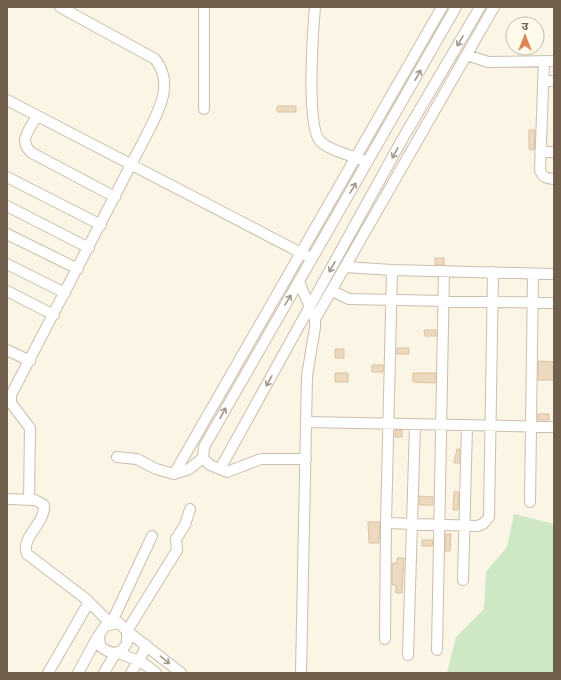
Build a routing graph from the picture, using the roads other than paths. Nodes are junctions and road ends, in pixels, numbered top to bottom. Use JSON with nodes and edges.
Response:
{"nodes":[{"id":1,"x":60,"y":7,"type":"edge"},
{"id":2,"x":204,"y":7,"type":"edge"},
{"id":3,"x":315,"y":7,"type":"edge"},
{"id":4,"x":442,"y":7,"type":"edge"},
{"id":5,"x":456,"y":7,"type":"edge"},
{"id":6,"x":480,"y":7,"type":"edge"},
{"id":7,"x":494,"y":7,"type":"edge"},
{"id":8,"x":467,"y":55,"type":"junction"},
{"id":9,"x":549,"y":61,"type":"edge"},
{"id":10,"x":549,"y":81,"type":"edge"},
{"id":11,"x":7,"y":100,"type":"edge"},
{"id":12,"x":399,"y":108,"type":"junction"},
{"id":13,"x":204,"y":110,"type":"dead end"},
{"id":14,"x":37,"y":116,"type":"junction"},
{"id":15,"x":416,"y":117,"type":"junction"},
{"id":16,"x":540,"y":152,"type":"junction"},
{"id":17,"x":554,"y":152,"type":"edge"},
{"id":18,"x":357,"y":158,"type":"junction"},
{"id":19,"x":368,"y":162,"type":"junction"},
{"id":20,"x":131,"y":165,"type":"junction"},
{"id":21,"x":7,"y":177,"type":"edge"},
{"id":22,"x":554,"y":179,"type":"edge"},
{"id":23,"x":115,"y":197,"type":"junction"},
{"id":24,"x":7,"y":206,"type":"edge"},
{"id":25,"x":101,"y":225,"type":"junction"},
{"id":26,"x":7,"y":234,"type":"edge"},
{"id":27,"x":89,"y":248,"type":"junction"},
{"id":28,"x":302,"y":253,"type":"junction"},
{"id":29,"x":313,"y":259,"type":"junction"},
{"id":30,"x":7,"y":264,"type":"edge"},
{"id":31,"x":346,"y":267,"type":"junction"},
{"id":32,"x":78,"y":269,"type":"junction"},
{"id":33,"x":392,"y":270,"type":"junction"},
{"id":34,"x":444,"y":271,"type":"junction"},
{"id":35,"x":493,"y":272,"type":"junction"},
{"id":36,"x":533,"y":274,"type":"junction"},
{"id":37,"x":554,"y":274,"type":"edge"},
{"id":38,"x":299,"y":282,"type":"junction"},
{"id":39,"x":7,"y":291,"type":"edge"},
{"id":40,"x":332,"y":291,"type":"junction"},
{"id":41,"x":65,"y":293,"type":"junction"},
{"id":42,"x":392,"y":300,"type":"junction"},
{"id":43,"x":443,"y":301,"type":"junction"},
{"id":44,"x":493,"y":302,"type":"junction"},
{"id":45,"x":533,"y":302,"type":"junction"},
{"id":46,"x":554,"y":303,"type":"edge"},
{"id":47,"x":310,"y":309,"type":"junction"},
{"id":48,"x":54,"y":315,"type":"junction"},
{"id":49,"x":315,"y":319,"type":"junction"},
{"id":50,"x":7,"y":350,"type":"edge"},
{"id":51,"x":30,"y":361,"type":"junction"},
{"id":52,"x":11,"y":386,"type":"edge"},
{"id":53,"x":306,"y":422,"type":"junction"},
{"id":54,"x":389,"y":424,"type":"junction"},
{"id":55,"x":415,"y":425,"type":"junction"},
{"id":56,"x":441,"y":425,"type":"junction"},
{"id":57,"x":467,"y":426,"type":"junction"},
{"id":58,"x":491,"y":426,"type":"junction"},
{"id":59,"x":532,"y":427,"type":"junction"},
{"id":60,"x":554,"y":427,"type":"edge"},
{"id":61,"x":117,"y":457,"type":"dead end"},
{"id":62,"x":203,"y":458,"type":"junction"},
{"id":63,"x":306,"y":459,"type":"junction"},
{"id":64,"x":220,"y":469,"type":"junction"},
{"id":65,"x":174,"y":474,"type":"junction"},
{"id":66,"x":7,"y":499,"type":"edge"},
{"id":67,"x":29,"y":500,"type":"junction"},
{"id":68,"x":530,"y":502,"type":"dead end"},
{"id":69,"x":190,"y":509,"type":"dead end"},
{"id":70,"x":386,"y":523,"type":"junction"},
{"id":71,"x":413,"y":524,"type":"junction"},
{"id":72,"x":438,"y":525,"type":"junction"},
{"id":73,"x":464,"y":526,"type":"junction"},
{"id":74,"x":152,"y":536,"type":"dead end"},
{"id":75,"x":463,"y":580,"type":"dead end"},
{"id":76,"x":90,"y":602,"type":"junction"},
{"id":77,"x":111,"y":624,"type":"junction"},
{"id":78,"x":127,"y":631,"type":"junction"},
{"id":79,"x":99,"y":635,"type":"junction"},
{"id":80,"x":385,"y":639,"type":"dead end"},
{"id":81,"x":146,"y":645,"type":"junction"},
{"id":82,"x":436,"y":650,"type":"dead end"},
{"id":83,"x":116,"y":653,"type":"junction"},
{"id":84,"x":408,"y":655,"type":"dead end"},
{"id":85,"x":137,"y":660,"type":"junction"},
{"id":86,"x":48,"y":673,"type":"edge"},
{"id":87,"x":78,"y":673,"type":"edge"},
{"id":88,"x":104,"y":673,"type":"edge"},
{"id":89,"x":131,"y":673,"type":"edge"},
{"id":90,"x":156,"y":673,"type":"edge"},
{"id":91,"x":181,"y":673,"type":"edge"},
{"id":92,"x":301,"y":673,"type":"edge"}],
"edges":[{"from":1,"to":20,"type":"street"},
{"from":2,"to":13,"type":"street"},
{"from":3,"to":18,"type":"street"},
{"from":4,"to":18,"type":"street"},
{"from":12,"to":5,"type":"street","one_way":true},
{"from":6,"to":15,"type":"street","one_way":true},
{"from":7,"to":8,"type":"street"},
{"from":8,"to":9,"type":"street"},
{"from":8,"to":31,"type":"street"},
{"from":9,"to":10,"type":"street"},
{"from":10,"to":16,"type":"street"},
{"from":11,"to":14,"type":"street"},
{"from":12,"to":15,"type":"street"},
{"from":12,"to":19,"type":"street"},
{"from":14,"to":20,"type":"street"},
{"from":14,"to":23,"type":"street"},
{"from":15,"to":47,"type":"street","one_way":true},
{"from":16,"to":17,"type":"street"},
{"from":16,"to":22,"type":"street"},
{"from":18,"to":19,"type":"street"},
{"from":18,"to":28,"type":"street"},
{"from":29,"to":19,"type":"street","one_way":true},
{"from":20,"to":23,"type":"street"},
{"from":20,"to":28,"type":"street"},
{"from":21,"to":25,"type":"street"},
{"from":23,"to":25,"type":"street"},
{"from":24,"to":27,"type":"street"},
{"from":25,"to":27,"type":"street"},
{"from":26,"to":32,"type":"street"},
{"from":27,"to":32,"type":"street"},
{"from":28,"to":29,"type":"street"},
{"from":28,"to":65,"type":"street"},
{"from":29,"to":38,"type":"street"},
{"from":30,"to":41,"type":"street"},
{"from":31,"to":33,"type":"street"},
{"from":31,"to":40,"type":"street"},
{"from":32,"to":41,"type":"street"},
{"from":33,"to":34,"type":"street"},
{"from":33,"to":42,"type":"street"},
{"from":34,"to":35,"type":"street"},
{"from":34,"to":43,"type":"street"},
{"from":35,"to":36,"type":"street"},
{"from":35,"to":44,"type":"street"},
{"from":36,"to":37,"type":"street"},
{"from":36,"to":45,"type":"street"},
{"from":38,"to":47,"type":"street"},
{"from":62,"to":38,"type":"street","one_way":true},
{"from":39,"to":48,"type":"street"},
{"from":40,"to":42,"type":"street"},
{"from":40,"to":49,"type":"street"},
{"from":41,"to":48,"type":"street"},
{"from":42,"to":43,"type":"street"},
{"from":42,"to":54,"type":"street"},
{"from":43,"to":44,"type":"street"},
{"from":43,"to":56,"type":"street"},
{"from":44,"to":45,"type":"street"},
{"from":44,"to":58,"type":"street"},
{"from":45,"to":46,"type":"street"},
{"from":45,"to":59,"type":"street"},
{"from":47,"to":49,"type":"street"},
{"from":47,"to":64,"type":"street","one_way":true},
{"from":48,"to":51,"type":"street"},
{"from":49,"to":53,"type":"street"},
{"from":50,"to":51,"type":"street"},
{"from":51,"to":52,"type":"street"},
{"from":52,"to":67,"type":"street"},
{"from":53,"to":54,"type":"street"},
{"from":53,"to":63,"type":"street"},
{"from":54,"to":55,"type":"street"},
{"from":54,"to":70,"type":"street"},
{"from":55,"to":56,"type":"street"},
{"from":55,"to":71,"type":"street"},
{"from":56,"to":57,"type":"street"},
{"from":56,"to":72,"type":"street"},
{"from":57,"to":58,"type":"street"},
{"from":57,"to":73,"type":"street"},
{"from":58,"to":59,"type":"street"},
{"from":58,"to":73,"type":"street"},
{"from":59,"to":60,"type":"street"},
{"from":59,"to":68,"type":"street"},
{"from":61,"to":65,"type":"street"},
{"from":62,"to":64,"type":"street"},
{"from":62,"to":65,"type":"street"},
{"from":63,"to":64,"type":"street"},
{"from":63,"to":92,"type":"street"},
{"from":66,"to":67,"type":"street"},
{"from":67,"to":76,"type":"street"},
{"from":69,"to":78,"type":"street"},
{"from":70,"to":71,"type":"street"},
{"from":70,"to":80,"type":"street"},
{"from":71,"to":72,"type":"street"},
{"from":71,"to":84,"type":"street"},
{"from":72,"to":73,"type":"street"},
{"from":72,"to":82,"type":"street"},
{"from":73,"to":75,"type":"street"},
{"from":74,"to":77,"type":"street"},
{"from":76,"to":77,"type":"street"},
{"from":76,"to":86,"type":"street"},
{"from":77,"to":78,"type":"street"},
{"from":77,"to":79,"type":"street"},
{"from":78,"to":81,"type":"street"},
{"from":78,"to":83,"type":"street"},
{"from":79,"to":83,"type":"street"},
{"from":79,"to":87,"type":"street"},
{"from":81,"to":85,"type":"street"},
{"from":81,"to":91,"type":"street","one_way":true},
{"from":83,"to":85,"type":"street"},
{"from":83,"to":88,"type":"street"},
{"from":85,"to":89,"type":"street"},
{"from":85,"to":90,"type":"street"}]}
